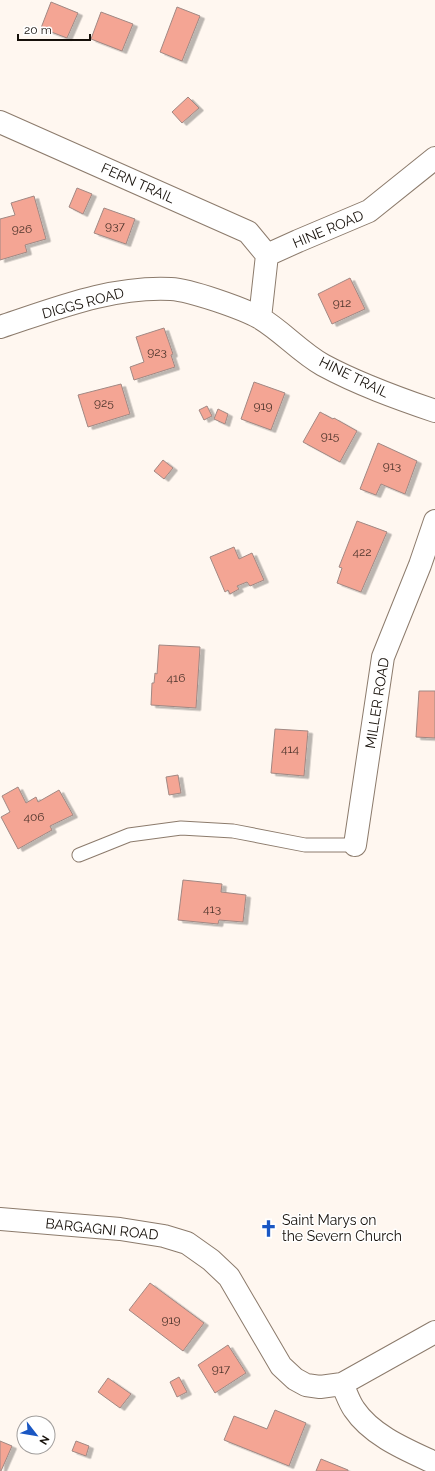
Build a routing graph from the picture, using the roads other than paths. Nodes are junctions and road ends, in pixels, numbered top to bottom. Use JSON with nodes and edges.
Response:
{"nodes":[{"id":1,"x":0,"y":122,"type":"edge"},
{"id":2,"x":435,"y":158,"type":"edge"},
{"id":3,"x":267,"y":255,"type":"junction"},
{"id":4,"x":260,"y":318,"type":"junction"},
{"id":5,"x":0,"y":327,"type":"edge"},
{"id":6,"x":435,"y":411,"type":"edge"},
{"id":7,"x":435,"y":521,"type":"edge"},
{"id":8,"x":355,"y":846,"type":"joint"},
{"id":9,"x":79,"y":855,"type":"dead end"},
{"id":10,"x":0,"y":1219,"type":"edge"},
{"id":11,"x":435,"y":1332,"type":"edge"},
{"id":12,"x":342,"y":1384,"type":"junction"},
{"id":13,"x":435,"y":1463,"type":"edge"}],
"edges":[{"from":1,"to":3,"type":"street","name":"FERN TRAIL"},
{"from":2,"to":3,"type":"street","name":"HINE ROAD"},
{"from":3,"to":4,"type":"street"},
{"from":4,"to":5,"type":"street","name":"DIGGS ROAD"},
{"from":4,"to":6,"type":"street","name":"HINE TRAIL"},
{"from":7,"to":8,"type":"street","name":"MILLER ROAD"},
{"from":8,"to":9,"type":"lane"},
{"from":10,"to":12,"type":"street","name":"BARGAGNI ROAD"},
{"from":11,"to":12,"type":"street"},
{"from":12,"to":13,"type":"street"}]}
